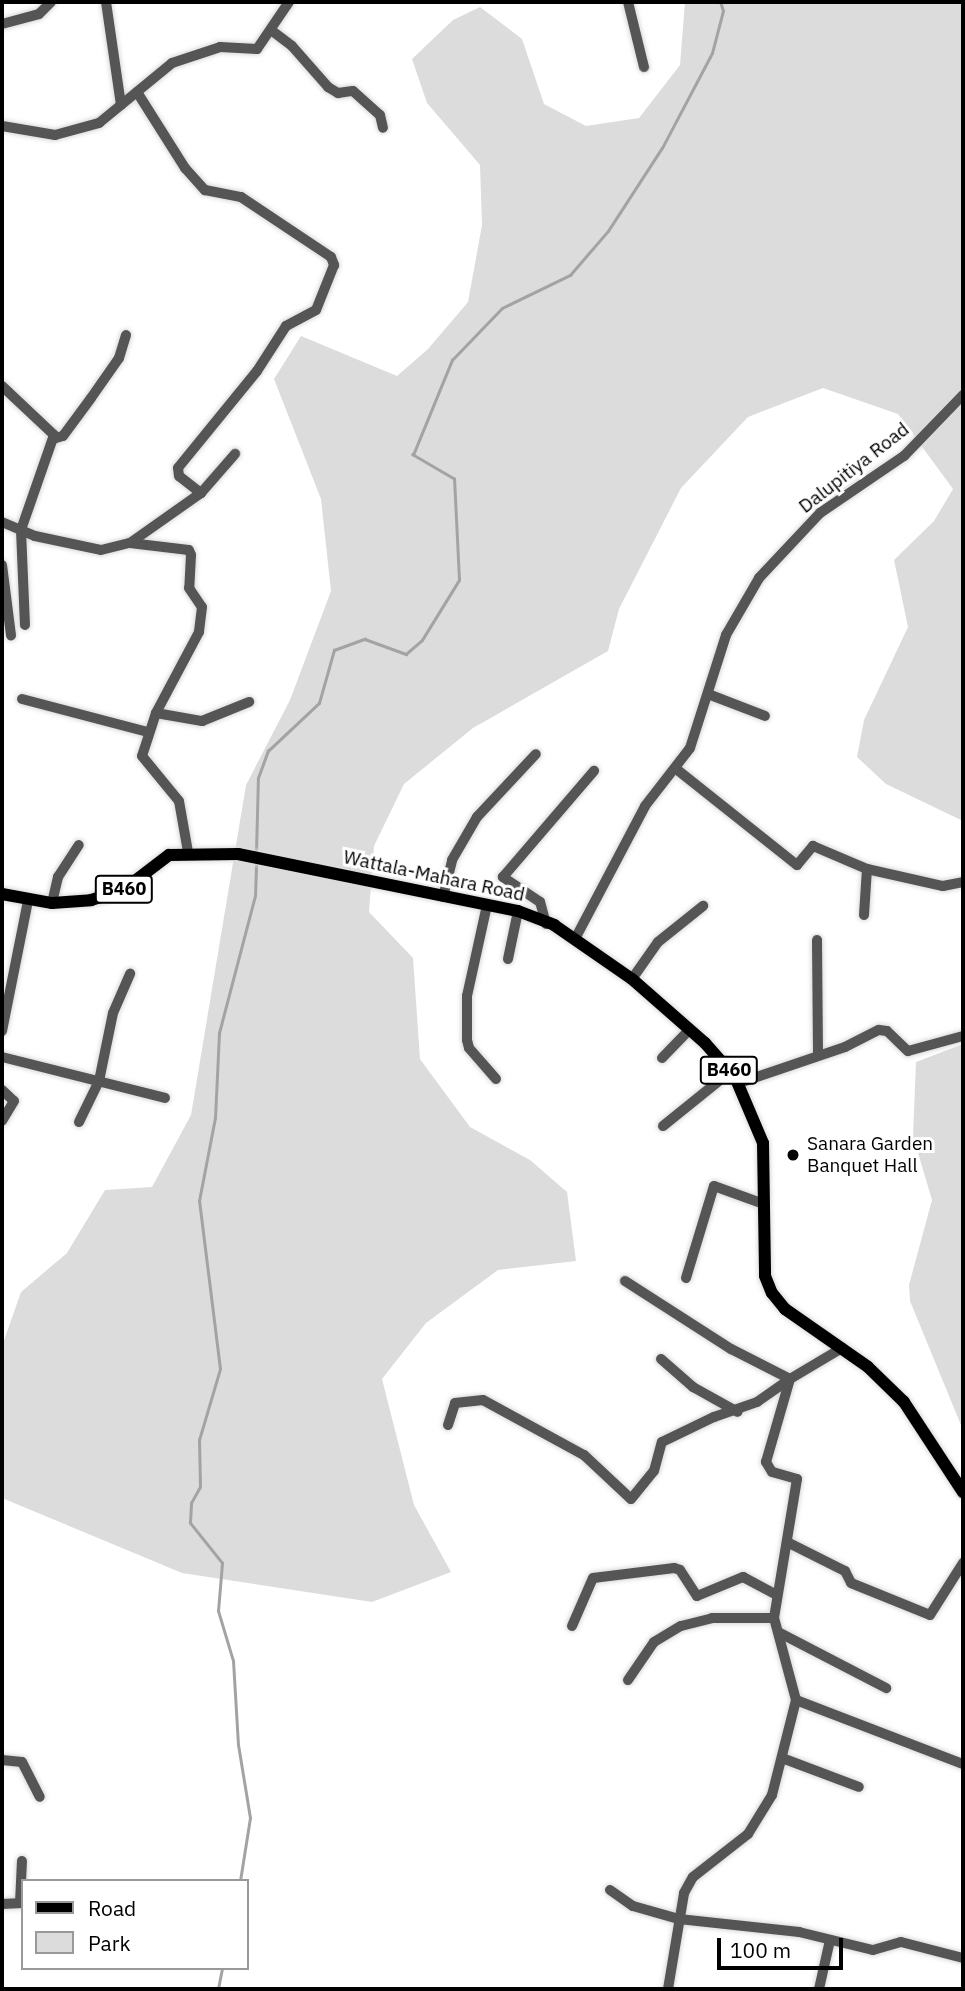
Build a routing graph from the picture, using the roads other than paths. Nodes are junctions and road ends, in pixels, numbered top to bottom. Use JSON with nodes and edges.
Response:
{"nodes":[{"id":1,"x":51,"y":2,"type":"edge"},
{"id":2,"x":106,"y":2,"type":"edge"},
{"id":3,"x":289,"y":2,"type":"edge"},
{"id":4,"x":628,"y":2,"type":"edge"},
{"id":5,"x":2,"y":24,"type":"edge"},
{"id":6,"x":271,"y":30,"type":"junction"},
{"id":7,"x":644,"y":67,"type":"dead end"},
{"id":8,"x":137,"y":92,"type":"junction"},
{"id":9,"x":121,"y":105,"type":"junction"},
{"id":10,"x":2,"y":126,"type":"edge"},
{"id":11,"x":383,"y":128,"type":"dead end"},
{"id":12,"x":126,"y":335,"type":"dead end"},
{"id":13,"x":2,"y":386,"type":"edge"},
{"id":14,"x":963,"y":395,"type":"edge"},
{"id":15,"x":53,"y":439,"type":"junction"},
{"id":16,"x":235,"y":454,"type":"dead end"},
{"id":17,"x":201,"y":493,"type":"junction"},
{"id":18,"x":2,"y":522,"type":"edge"},
{"id":19,"x":21,"y":530,"type":"junction"},
{"id":20,"x":130,"y":543,"type":"junction"},
{"id":21,"x":2,"y":565,"type":"edge"},
{"id":22,"x":25,"y":625,"type":"dead end"},
{"id":23,"x":11,"y":635,"type":"dead end"},
{"id":24,"x":708,"y":694,"type":"junction"},
{"id":25,"x":22,"y":699,"type":"dead end"},
{"id":26,"x":249,"y":702,"type":"dead end"},
{"id":27,"x":156,"y":713,"type":"junction"},
{"id":28,"x":765,"y":716,"type":"dead end"},
{"id":29,"x":148,"y":732,"type":"junction"},
{"id":30,"x":536,"y":754,"type":"dead end"},
{"id":31,"x":675,"y":768,"type":"junction"},
{"id":32,"x":594,"y":771,"type":"dead end"},
{"id":33,"x":79,"y":845,"type":"dead end"},
{"id":34,"x":188,"y":852,"type":"junction"},
{"id":35,"x":867,"y":869,"type":"junction"},
{"id":36,"x":963,"y":882,"type":"edge"},
{"id":37,"x":2,"y":894,"type":"edge"},
{"id":38,"x":443,"y":897,"type":"junction"},
{"id":39,"x":27,"y":901,"type":"junction"},
{"id":40,"x":52,"y":902,"type":"junction"},
{"id":41,"x":486,"y":905,"type":"junction"},
{"id":42,"x":703,"y":906,"type":"dead end"},
{"id":43,"x":518,"y":911,"type":"junction"},
{"id":44,"x":864,"y":915,"type":"dead end"},
{"id":45,"x":546,"y":923,"type":"junction"},
{"id":46,"x":575,"y":939,"type":"junction"},
{"id":47,"x":817,"y":940,"type":"dead end"},
{"id":48,"x":508,"y":959,"type":"dead end"},
{"id":49,"x":130,"y":974,"type":"dead end"},
{"id":50,"x":632,"y":979,"type":"junction"},
{"id":51,"x":2,"y":1024,"type":"edge"},
{"id":52,"x":689,"y":1030,"type":"junction"},
{"id":53,"x":963,"y":1036,"type":"edge"},
{"id":54,"x":818,"y":1055,"type":"junction"},
{"id":55,"x":2,"y":1057,"type":"edge"},
{"id":56,"x":662,"y":1058,"type":"dead end"},
{"id":57,"x":730,"y":1072,"type":"junction"},
{"id":58,"x":496,"y":1079,"type":"dead end"},
{"id":59,"x":99,"y":1081,"type":"junction"},
{"id":60,"x":739,"y":1083,"type":"junction"},
{"id":61,"x":2,"y":1090,"type":"edge"},
{"id":62,"x":165,"y":1098,"type":"dead end"},
{"id":63,"x":2,"y":1121,"type":"edge"},
{"id":64,"x":79,"y":1122,"type":"dead end"},
{"id":65,"x":663,"y":1126,"type":"dead end"},
{"id":66,"x":764,"y":1204,"type":"junction"},
{"id":67,"x":686,"y":1278,"type":"dead end"},
{"id":68,"x":625,"y":1281,"type":"dead end"},
{"id":69,"x":842,"y":1348,"type":"junction"},
{"id":70,"x":661,"y":1359,"type":"dead end"},
{"id":71,"x":790,"y":1379,"type":"junction"},
{"id":72,"x":738,"y":1412,"type":"junction"},
{"id":73,"x":448,"y":1425,"type":"dead end"},
{"id":74,"x":963,"y":1492,"type":"edge"},
{"id":75,"x":789,"y":1543,"type":"junction"},
{"id":76,"x":963,"y":1563,"type":"edge"},
{"id":77,"x":777,"y":1595,"type":"junction"},
{"id":78,"x":774,"y":1618,"type":"junction"},
{"id":79,"x":572,"y":1626,"type":"dead end"},
{"id":80,"x":777,"y":1632,"type":"junction"},
{"id":81,"x":628,"y":1680,"type":"dead end"},
{"id":82,"x":886,"y":1688,"type":"dead end"},
{"id":83,"x":796,"y":1700,"type":"junction"},
{"id":84,"x":782,"y":1758,"type":"junction"},
{"id":85,"x":2,"y":1760,"type":"edge"},
{"id":86,"x":963,"y":1764,"type":"edge"},
{"id":87,"x":859,"y":1787,"type":"dead end"},
{"id":88,"x":40,"y":1797,"type":"dead end"},
{"id":89,"x":22,"y":1861,"type":"dead end"},
{"id":90,"x":22,"y":1879,"type":"edge"},
{"id":91,"x":610,"y":1890,"type":"dead end"},
{"id":92,"x":21,"y":1903,"type":"edge"},
{"id":93,"x":2,"y":1904,"type":"edge"},
{"id":94,"x":679,"y":1919,"type":"junction"},
{"id":95,"x":830,"y":1940,"type":"junction"},
{"id":96,"x":963,"y":1958,"type":"edge"},
{"id":97,"x":668,"y":1989,"type":"edge"},
{"id":98,"x":819,"y":1989,"type":"edge"}],
"edges":[{"from":1,"to":5,"type":"street"},
{"from":2,"to":9,"type":"street"},
{"from":3,"to":6,"type":"street"},
{"from":4,"to":7,"type":"street"},
{"from":6,"to":8,"type":"street"},
{"from":6,"to":11,"type":"street"},
{"from":8,"to":9,"type":"street"},
{"from":8,"to":17,"type":"street"},
{"from":9,"to":10,"type":"street"},
{"from":12,"to":15,"type":"street"},
{"from":13,"to":15,"type":"street"},
{"from":14,"to":24,"type":"street","name":"Dalupitiya Road"},
{"from":15,"to":19,"type":"street"},
{"from":16,"to":17,"type":"street"},
{"from":17,"to":20,"type":"street"},
{"from":18,"to":19,"type":"street"},
{"from":19,"to":20,"type":"street"},
{"from":19,"to":22,"type":"street"},
{"from":20,"to":27,"type":"street"},
{"from":21,"to":23,"type":"street"},
{"from":24,"to":28,"type":"street"},
{"from":24,"to":31,"type":"street","name":"Dalupitiya Road"},
{"from":25,"to":29,"type":"street"},
{"from":26,"to":27,"type":"street"},
{"from":27,"to":29,"type":"street"},
{"from":29,"to":34,"type":"street"},
{"from":30,"to":38,"type":"street"},
{"from":31,"to":35,"type":"street"},
{"from":31,"to":46,"type":"street","name":"Dalupitiya Road"},
{"from":32,"to":45,"type":"street"},
{"from":33,"to":40,"type":"street"},
{"from":34,"to":38,"type":"main road","name":"Wattala-Mahara Road","number":"B460"},
{"from":34,"to":40,"type":"main road","name":"Wattala-Mahara Road","number":"B460"},
{"from":35,"to":36,"type":"street"},
{"from":35,"to":44,"type":"street"},
{"from":37,"to":39,"type":"main road","name":"Wattala-Mahara Road","number":"B460"},
{"from":38,"to":41,"type":"main road","name":"Wattala-Mahara Road","number":"B460"},
{"from":39,"to":40,"type":"main road","name":"Wattala-Mahara Road","number":"B460"},
{"from":39,"to":51,"type":"street"},
{"from":41,"to":43,"type":"main road","name":"Wattala-Mahara Road","number":"B460"},
{"from":41,"to":58,"type":"street"},
{"from":42,"to":50,"type":"street"},
{"from":43,"to":45,"type":"main road","name":"Wattala-Mahara Road","number":"B460"},
{"from":43,"to":48,"type":"street"},
{"from":45,"to":46,"type":"main road","name":"Wattala-Mahara Road","number":"B460"},
{"from":46,"to":50,"type":"main road","name":"Wattala-Mahara Road","number":"B460"},
{"from":47,"to":54,"type":"street"},
{"from":49,"to":59,"type":"street"},
{"from":50,"to":52,"type":"main road","name":"Wattala-Mahara Road","number":"B460"},
{"from":52,"to":56,"type":"street"},
{"from":52,"to":57,"type":"main road","name":"Wattala-Mahara Road","number":"B460"},
{"from":53,"to":54,"type":"street"},
{"from":54,"to":60,"type":"street"},
{"from":55,"to":59,"type":"street"},
{"from":57,"to":60,"type":"main road","name":"Wattala-Mahara Road","number":"B460"},
{"from":57,"to":65,"type":"street"},
{"from":59,"to":62,"type":"street"},
{"from":59,"to":64,"type":"street"},
{"from":60,"to":66,"type":"main road","name":"Wattala-Mahara Road","number":"B460"},
{"from":61,"to":63,"type":"street"},
{"from":66,"to":67,"type":"street"},
{"from":66,"to":69,"type":"main road","name":"Wattala-Mahara Road","number":"B460"},
{"from":68,"to":71,"type":"street"},
{"from":69,"to":71,"type":"street"},
{"from":69,"to":74,"type":"main road","name":"Wattala-Mahara Road","number":"B460"},
{"from":70,"to":72,"type":"street"},
{"from":71,"to":72,"type":"street"},
{"from":71,"to":75,"type":"street"},
{"from":72,"to":73,"type":"street"},
{"from":75,"to":76,"type":"street"},
{"from":75,"to":77,"type":"street"},
{"from":77,"to":78,"type":"street"},
{"from":77,"to":79,"type":"street"},
{"from":78,"to":80,"type":"street"},
{"from":78,"to":81,"type":"street"},
{"from":80,"to":82,"type":"street"},
{"from":80,"to":83,"type":"street"},
{"from":83,"to":84,"type":"street"},
{"from":83,"to":86,"type":"street"},
{"from":84,"to":87,"type":"street"},
{"from":84,"to":94,"type":"street"},
{"from":85,"to":88,"type":"street"},
{"from":89,"to":90,"type":"street"},
{"from":91,"to":94,"type":"street"},
{"from":92,"to":93,"type":"street"},
{"from":94,"to":95,"type":"street"},
{"from":94,"to":97,"type":"street"},
{"from":95,"to":96,"type":"street"},
{"from":95,"to":98,"type":"street"}]}
